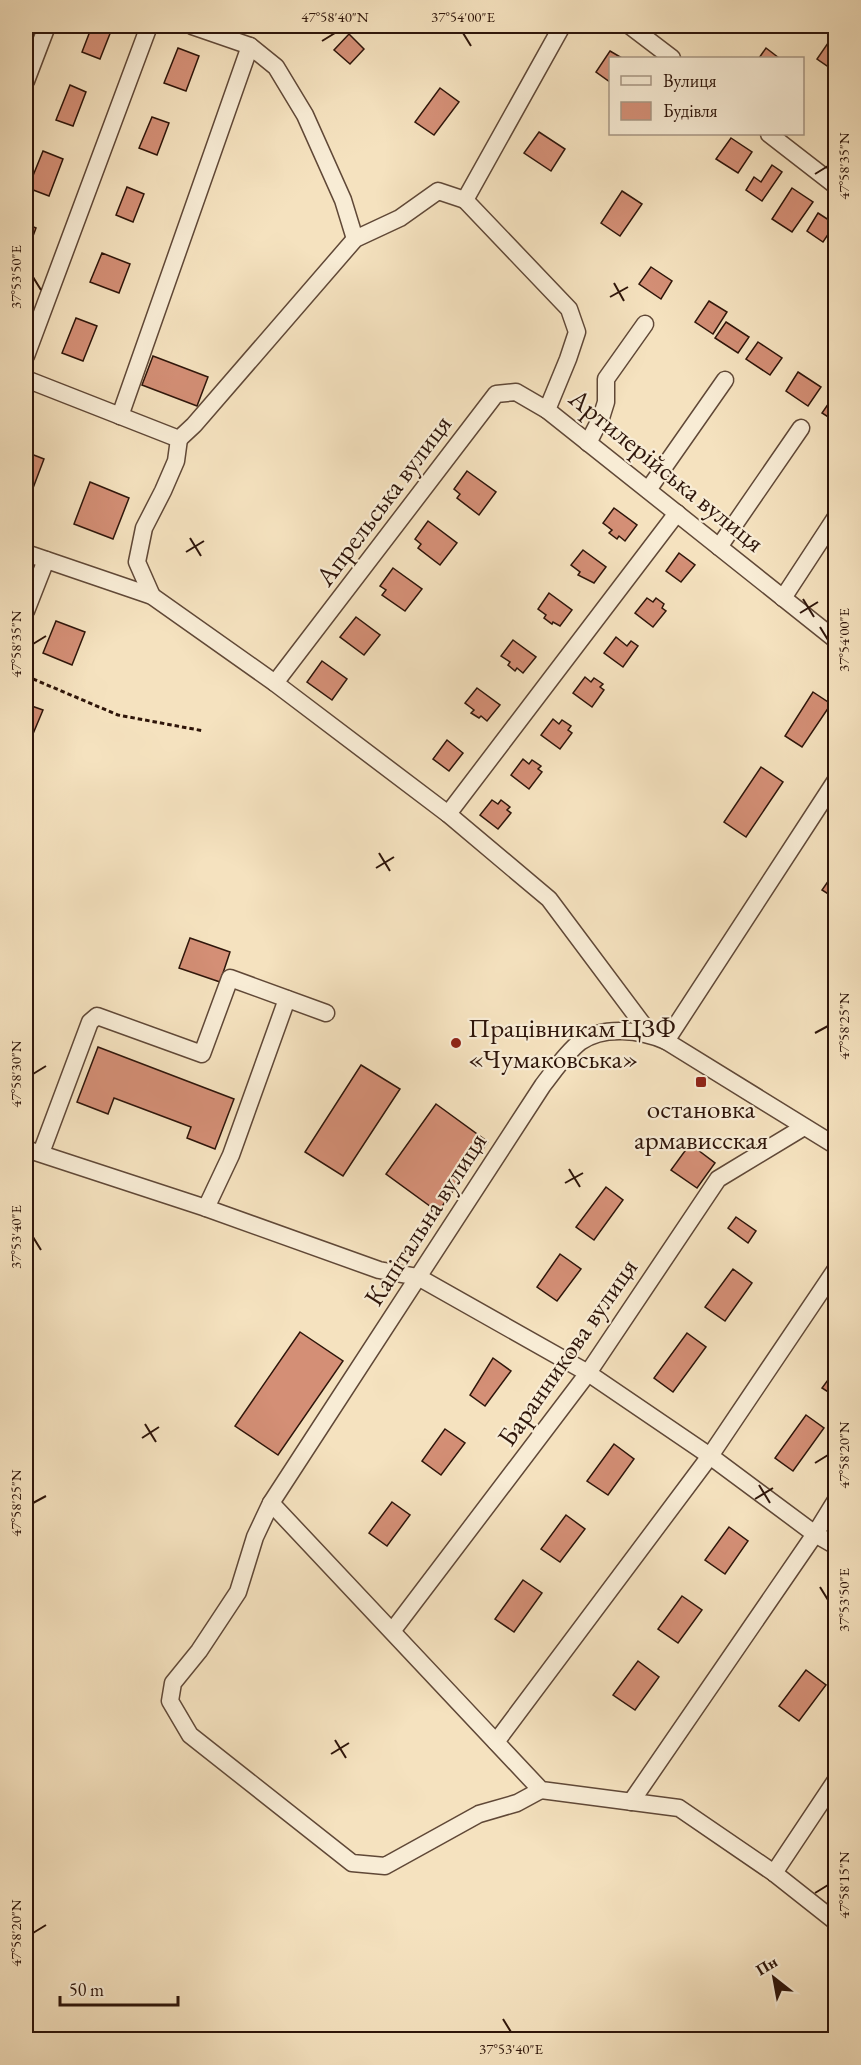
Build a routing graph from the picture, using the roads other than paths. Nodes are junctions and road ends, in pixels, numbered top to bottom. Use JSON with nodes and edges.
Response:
{"nodes":[{"id":1,"x":47,"y":26,"type":"edge"},
{"id":2,"x":149,"y":26,"type":"edge"},
{"id":3,"x":192,"y":26,"type":"edge"},
{"id":4,"x":562,"y":26,"type":"edge"},
{"id":5,"x":630,"y":26,"type":"edge"},
{"id":6,"x":250,"y":46,"type":"junction"},
{"id":7,"x":671,"y":57,"type":"edge"},
{"id":8,"x":26,"y":81,"type":"edge"},
{"id":9,"x":770,"y":135,"type":"edge"},
{"id":10,"x":836,"y":186,"type":"edge"},
{"id":11,"x":465,"y":200,"type":"junction"},
{"id":12,"x":355,"y":239,"type":"junction"},
{"id":13,"x":645,"y":324,"type":"dead end"},
{"id":14,"x":26,"y":356,"type":"edge"},
{"id":15,"x":26,"y":379,"type":"edge"},
{"id":16,"x":724,"y":380,"type":"dead end"},
{"id":17,"x":547,"y":410,"type":"junction"},
{"id":18,"x":120,"y":416,"type":"junction"},
{"id":19,"x":801,"y":428,"type":"dead end"},
{"id":20,"x":180,"y":438,"type":"junction"},
{"id":21,"x":588,"y":442,"type":"junction"},
{"id":22,"x":648,"y":490,"type":"junction"},
{"id":23,"x":677,"y":513,"type":"junction"},
{"id":24,"x":836,"y":517,"type":"edge"},
{"id":25,"x":719,"y":547,"type":"junction"},
{"id":26,"x":26,"y":552,"type":"edge"},
{"id":27,"x":46,"y":560,"type":"junction"},
{"id":28,"x":152,"y":596,"type":"junction"},
{"id":29,"x":783,"y":597,"type":"junction"},
{"id":30,"x":26,"y":611,"type":"edge"},
{"id":31,"x":836,"y":640,"type":"edge"},
{"id":32,"x":275,"y":682,"type":"junction"},
{"id":33,"x":835,"y":783,"type":"edge"},
{"id":34,"x":448,"y":814,"type":"junction"},
{"id":35,"x":287,"y":999,"type":"junction"},
{"id":36,"x":326,"y":1013,"type":"dead end"},
{"id":37,"x":650,"y":1034,"type":"junction"},
{"id":38,"x":666,"y":1041,"type":"junction"},
{"id":39,"x":804,"y":1127,"type":"junction"},
{"id":40,"x":836,"y":1146,"type":"edge"},
{"id":41,"x":33,"y":1151,"type":"edge"},
{"id":42,"x":206,"y":1208,"type":"junction"},
{"id":43,"x":836,"y":1269,"type":"edge"},
{"id":44,"x":418,"y":1277,"type":"junction"},
{"id":45,"x":588,"y":1373,"type":"junction"},
{"id":46,"x":710,"y":1456,"type":"junction"},
{"id":47,"x":836,"y":1500,"type":"edge"},
{"id":48,"x":271,"y":1503,"type":"junction"},
{"id":49,"x":815,"y":1534,"type":"junction"},
{"id":50,"x":836,"y":1546,"type":"edge"},
{"id":51,"x":393,"y":1630,"type":"junction"},
{"id":52,"x":496,"y":1742,"type":"junction"},
{"id":53,"x":836,"y":1780,"type":"edge"},
{"id":54,"x":541,"y":1790,"type":"junction"},
{"id":55,"x":631,"y":1802,"type":"junction"},
{"id":56,"x":774,"y":1873,"type":"junction"},
{"id":57,"x":836,"y":1922,"type":"edge"}],
"edges":[{"from":1,"to":8,"type":"street"},
{"from":2,"to":14,"type":"street"},
{"from":3,"to":6,"type":"street"},
{"from":4,"to":11,"type":"street"},
{"from":5,"to":7,"type":"street"},
{"from":6,"to":12,"type":"street"},
{"from":6,"to":18,"type":"street"},
{"from":9,"to":10,"type":"street"},
{"from":11,"to":12,"type":"street"},
{"from":11,"to":17,"type":"street","name":"Артилерійська вулиця"},
{"from":12,"to":20,"type":"street"},
{"from":13,"to":21,"type":"street"},
{"from":15,"to":18,"type":"street"},
{"from":16,"to":22,"type":"street"},
{"from":17,"to":21,"type":"street","name":"Артилерійська вулиця"},
{"from":17,"to":32,"type":"street","name":"Апрельська вулиця"},
{"from":18,"to":20,"type":"street"},
{"from":19,"to":25,"type":"street"},
{"from":20,"to":28,"type":"street"},
{"from":21,"to":22,"type":"street","name":"Артилерійська вулиця"},
{"from":22,"to":23,"type":"street","name":"Артилерійська вулиця"},
{"from":23,"to":25,"type":"street","name":"Артилерійська вулиця"},
{"from":23,"to":34,"type":"street"},
{"from":24,"to":29,"type":"street"},
{"from":25,"to":29,"type":"street","name":"Артилерійська вулиця"},
{"from":26,"to":27,"type":"street"},
{"from":27,"to":28,"type":"street"},
{"from":27,"to":30,"type":"street"},
{"from":28,"to":32,"type":"street"},
{"from":29,"to":31,"type":"street","name":"Артилерійська вулиця"},
{"from":32,"to":34,"type":"street"},
{"from":33,"to":38,"type":"street"},
{"from":34,"to":37,"type":"street"},
{"from":35,"to":36,"type":"street"},
{"from":35,"to":41,"type":"street"},
{"from":35,"to":42,"type":"street"},
{"from":37,"to":38,"type":"street","name":"Капітальна вулиця"},
{"from":37,"to":44,"type":"street","name":"Капітальна вулиця"},
{"from":38,"to":39,"type":"street","name":"Капітальна вулиця"},
{"from":39,"to":40,"type":"street","name":"Капітальна вулиця"},
{"from":39,"to":45,"type":"street","name":"Баранникова вулиця"},
{"from":41,"to":42,"type":"street"},
{"from":42,"to":44,"type":"street"},
{"from":43,"to":46,"type":"street"},
{"from":44,"to":45,"type":"street"},
{"from":44,"to":48,"type":"street","name":"Капітальна вулиця"},
{"from":45,"to":46,"type":"street"},
{"from":45,"to":51,"type":"street","name":"Баранникова вулиця"},
{"from":46,"to":49,"type":"street"},
{"from":46,"to":52,"type":"street"},
{"from":47,"to":49,"type":"street"},
{"from":48,"to":51,"type":"street"},
{"from":48,"to":54,"type":"street","name":"Капітальна вулиця"},
{"from":49,"to":50,"type":"street"},
{"from":49,"to":55,"type":"street"},
{"from":51,"to":52,"type":"street"},
{"from":52,"to":54,"type":"street"},
{"from":53,"to":56,"type":"street"},
{"from":54,"to":55,"type":"street"},
{"from":55,"to":56,"type":"street"},
{"from":56,"to":57,"type":"street"}]}
